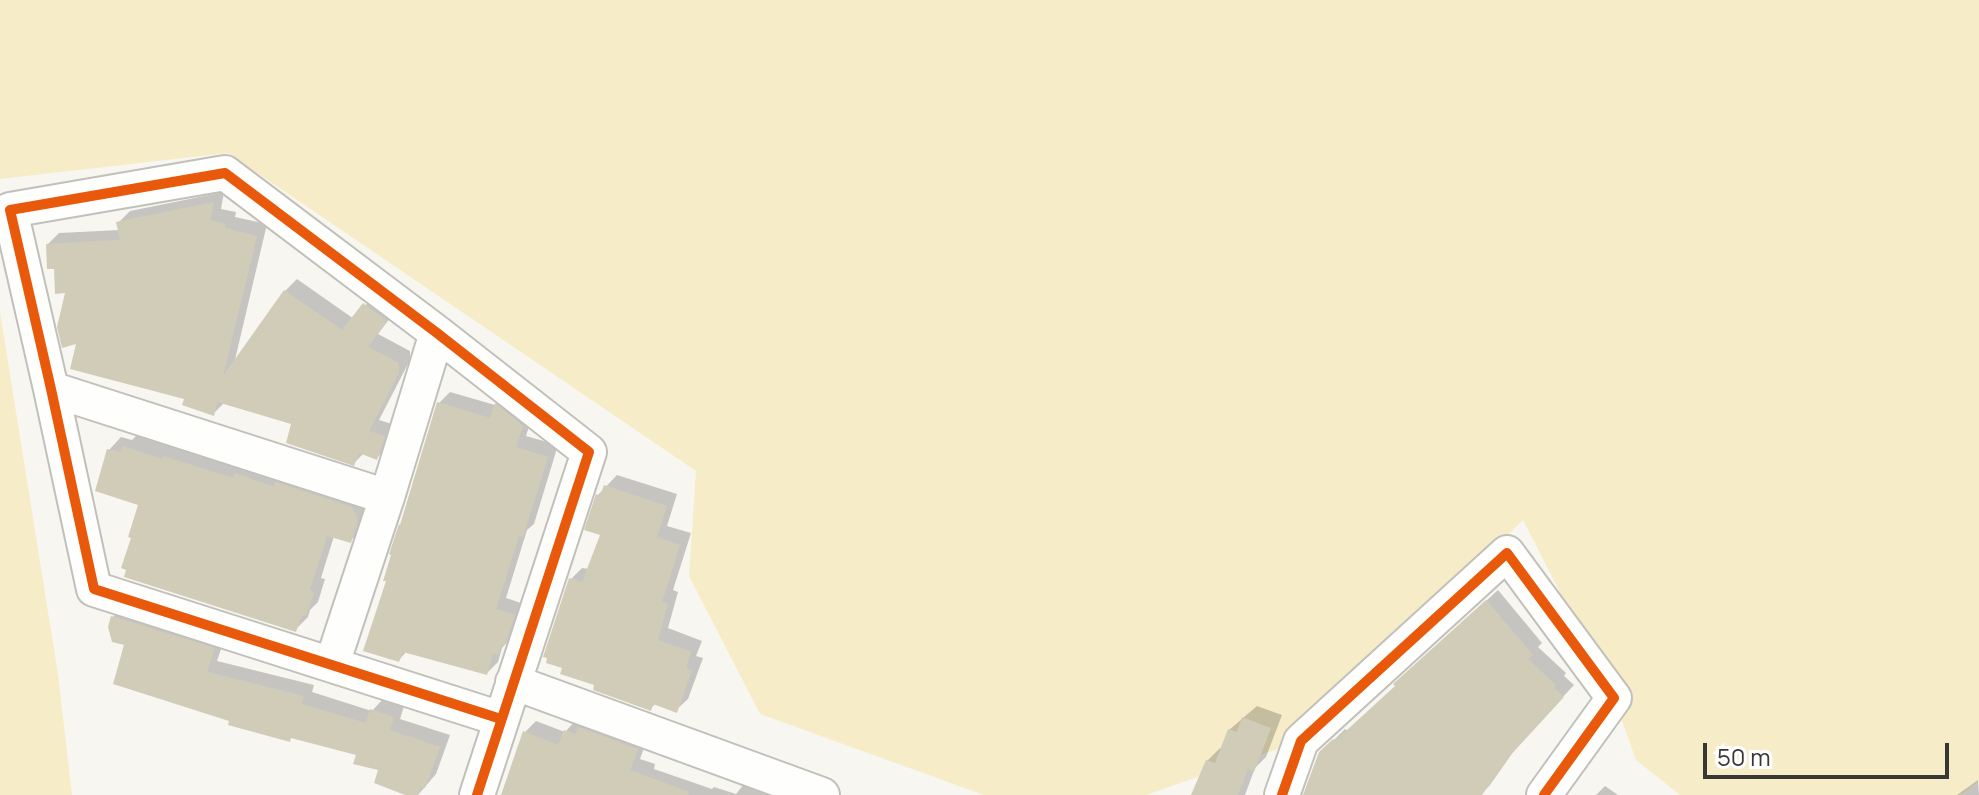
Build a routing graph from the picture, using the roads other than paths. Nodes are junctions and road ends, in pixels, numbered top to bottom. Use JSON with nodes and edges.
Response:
{"nodes":[{"id":1,"x":437,"y":333,"type":"junction"},
{"id":2,"x":51,"y":389,"type":"junction"},
{"id":3,"x":387,"y":497,"type":"junction"},
{"id":4,"x":332,"y":664,"type":"junction"},
{"id":5,"x":513,"y":682,"type":"junction"},
{"id":6,"x":501,"y":719,"type":"junction"},
{"id":7,"x":477,"y":795,"type":"edge"},
{"id":8,"x":822,"y":795,"type":"edge"},
{"id":9,"x":1282,"y":795,"type":"edge"},
{"id":10,"x":1544,"y":795,"type":"edge"}],
"edges":[{"from":1,"to":2,"type":"street"},
{"from":1,"to":3,"type":"street"},
{"from":1,"to":5,"type":"street"},
{"from":2,"to":3,"type":"street"},
{"from":2,"to":4,"type":"street"},
{"from":3,"to":4,"type":"street"},
{"from":4,"to":6,"type":"street"},
{"from":5,"to":6,"type":"street"},
{"from":5,"to":8,"type":"street"},
{"from":6,"to":7,"type":"street"},
{"from":9,"to":10,"type":"street"}]}
